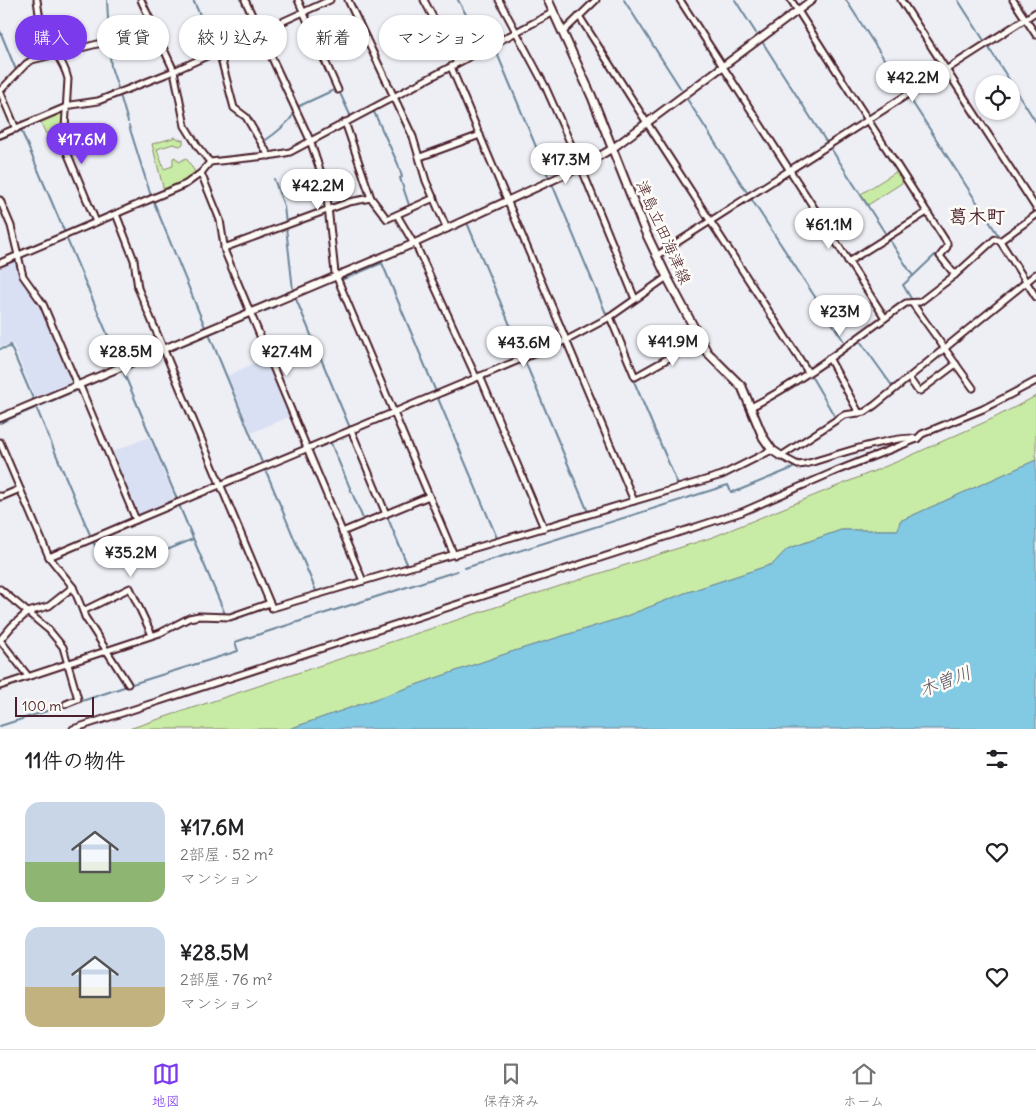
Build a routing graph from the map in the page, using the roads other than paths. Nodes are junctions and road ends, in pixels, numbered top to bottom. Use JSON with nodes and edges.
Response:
{"nodes":[{"id":1,"x":37,"y":0,"type":"edge"},
{"id":2,"x":142,"y":0,"type":"edge"},
{"id":3,"x":245,"y":0,"type":"edge"},
{"id":4,"x":298,"y":0,"type":"edge"},
{"id":5,"x":330,"y":0,"type":"edge"},
{"id":6,"x":348,"y":0,"type":"edge"},
{"id":7,"x":424,"y":0,"type":"edge"},
{"id":8,"x":499,"y":0,"type":"edge"},
{"id":9,"x":548,"y":0,"type":"edge"},
{"id":10,"x":596,"y":0,"type":"edge"},
{"id":11,"x":680,"y":0,"type":"edge"},
{"id":12,"x":791,"y":0,"type":"edge"},
{"id":13,"x":812,"y":0,"type":"edge"},
{"id":14,"x":902,"y":0,"type":"edge"},
{"id":15,"x":1013,"y":0,"type":"edge"},
{"id":16,"x":798,"y":10,"type":"junction"},
{"id":17,"x":554,"y":12,"type":"junction"},
{"id":18,"x":1036,"y":12,"type":"edge"},
{"id":19,"x":303,"y":13,"type":"junction"},
{"id":20,"x":40,"y":15,"type":"edge"},
{"id":21,"x":149,"y":15,"type":"edge"},
{"id":22,"x":252,"y":15,"type":"edge"},
{"id":23,"x":355,"y":15,"type":"edge"},
{"id":24,"x":579,"y":16,"type":"junction"},
{"id":25,"x":1025,"y":18,"type":"junction"},
{"id":26,"x":287,"y":20,"type":"edge"},
{"id":27,"x":516,"y":32,"type":"junction"},
{"id":28,"x":563,"y":32,"type":"junction"},
{"id":29,"x":1036,"y":36,"type":"edge"},
{"id":30,"x":369,"y":44,"type":"edge"},
{"id":31,"x":34,"y":60,"type":"edge"},
{"id":32,"x":61,"y":60,"type":"edge"},
{"id":33,"x":169,"y":60,"type":"edge"},
{"id":34,"x":199,"y":60,"type":"edge"},
{"id":35,"x":221,"y":60,"type":"edge"},
{"id":36,"x":273,"y":60,"type":"edge"},
{"id":37,"x":324,"y":60,"type":"edge"},
{"id":38,"x":457,"y":63,"type":"junction"},
{"id":39,"x":722,"y":66,"type":"junction"},
{"id":40,"x":451,"y":67,"type":"junction"},
{"id":41,"x":946,"y":70,"type":"junction"},
{"id":42,"x":174,"y":71,"type":"junction"},
{"id":43,"x":338,"y":90,"type":"dead end"},
{"id":44,"x":0,"y":91,"type":"edge"},
{"id":45,"x":394,"y":97,"type":"junction"},
{"id":46,"x":66,"y":108,"type":"junction"},
{"id":47,"x":868,"y":120,"type":"junction"},
{"id":48,"x":345,"y":122,"type":"junction"},
{"id":49,"x":647,"y":123,"type":"junction"},
{"id":50,"x":16,"y":128,"type":"junction"},
{"id":51,"x":0,"y":135,"type":"edge"},
{"id":52,"x":480,"y":135,"type":"junction"},
{"id":53,"x":310,"y":140,"type":"junction"},
{"id":54,"x":613,"y":148,"type":"junction"},
{"id":55,"x":269,"y":156,"type":"junction"},
{"id":56,"x":420,"y":157,"type":"junction"},
{"id":57,"x":210,"y":162,"type":"junction"},
{"id":58,"x":581,"y":166,"type":"junction"},
{"id":59,"x":789,"y":171,"type":"junction"},
{"id":60,"x":201,"y":173,"type":"junction"},
{"id":61,"x":371,"y":198,"type":"junction"},
{"id":62,"x":434,"y":198,"type":"junction"},
{"id":63,"x":0,"y":200,"type":"edge"},
{"id":64,"x":508,"y":201,"type":"junction"},
{"id":65,"x":1036,"y":208,"type":"edge"},
{"id":66,"x":328,"y":210,"type":"junction"},
{"id":67,"x":927,"y":212,"type":"junction"},
{"id":68,"x":116,"y":214,"type":"junction"},
{"id":69,"x":397,"y":215,"type":"junction"},
{"id":70,"x":1036,"y":215,"type":"edge"},
{"id":71,"x":96,"y":222,"type":"junction"},
{"id":72,"x":710,"y":222,"type":"junction"},
{"id":73,"x":447,"y":229,"type":"junction"},
{"id":74,"x":1000,"y":241,"type":"junction"},
{"id":75,"x":415,"y":244,"type":"junction"},
{"id":76,"x":224,"y":248,"type":"junction"},
{"id":77,"x":17,"y":255,"type":"junction"},
{"id":78,"x":656,"y":256,"type":"junction"},
{"id":79,"x":0,"y":262,"type":"edge"},
{"id":80,"x":848,"y":262,"type":"junction"},
{"id":81,"x":1036,"y":274,"type":"edge"},
{"id":82,"x":955,"y":275,"type":"junction"},
{"id":83,"x":337,"y":276,"type":"junction"},
{"id":84,"x":667,"y":277,"type":"junction"},
{"id":85,"x":1026,"y":282,"type":"junction"},
{"id":86,"x":1036,"y":297,"type":"edge"},
{"id":87,"x":635,"y":298,"type":"junction"},
{"id":88,"x":912,"y":303,"type":"junction"},
{"id":89,"x":250,"y":313,"type":"junction"},
{"id":90,"x":610,"y":317,"type":"junction"},
{"id":91,"x":885,"y":318,"type":"junction"},
{"id":92,"x":567,"y":340,"type":"junction"},
{"id":93,"x":701,"y":340,"type":"junction"},
{"id":94,"x":164,"y":349,"type":"junction"},
{"id":95,"x":945,"y":349,"type":"junction"},
{"id":96,"x":829,"y":358,"type":"junction"},
{"id":97,"x":956,"y":364,"type":"junction"},
{"id":98,"x":808,"y":372,"type":"junction"},
{"id":99,"x":478,"y":377,"type":"junction"},
{"id":100,"x":909,"y":378,"type":"junction"},
{"id":101,"x":1036,"y":381,"type":"edge"},
{"id":102,"x":79,"y":386,"type":"junction"},
{"id":103,"x":973,"y":388,"type":"dead end"},
{"id":104,"x":751,"y":407,"type":"junction"},
{"id":105,"x":394,"y":412,"type":"junction"},
{"id":106,"x":859,"y":412,"type":"junction"},
{"id":107,"x":0,"y":418,"type":"edge"},
{"id":108,"x":351,"y":430,"type":"junction"},
{"id":109,"x":917,"y":439,"type":"junction"},
{"id":110,"x":0,"y":442,"type":"edge"},
{"id":111,"x":307,"y":448,"type":"junction"},
{"id":112,"x":772,"y":450,"type":"junction"},
{"id":113,"x":782,"y":456,"type":"junction"},
{"id":114,"x":221,"y":485,"type":"junction"},
{"id":115,"x":20,"y":489,"type":"junction"},
{"id":116,"x":0,"y":496,"type":"edge"},
{"id":117,"x":429,"y":496,"type":"junction"},
{"id":118,"x":634,"y":501,"type":"junction"},
{"id":119,"x":386,"y":514,"type":"junction"},
{"id":120,"x":136,"y":520,"type":"junction"},
{"id":121,"x":544,"y":528,"type":"junction"},
{"id":122,"x":342,"y":532,"type":"junction"},
{"id":123,"x":454,"y":555,"type":"junction"},
{"id":124,"x":48,"y":557,"type":"junction"},
{"id":125,"x":363,"y":582,"type":"junction"},
{"id":126,"x":74,"y":587,"type":"junction"},
{"id":127,"x":0,"y":589,"type":"edge"},
{"id":128,"x":270,"y":603,"type":"junction"},
{"id":129,"x":83,"y":611,"type":"junction"},
{"id":130,"x":28,"y":612,"type":"junction"},
{"id":131,"x":152,"y":635,"type":"junction"},
{"id":132,"x":107,"y":651,"type":"junction"},
{"id":133,"x":68,"y":663,"type":"junction"},
{"id":134,"x":28,"y":676,"type":"junction"},
{"id":135,"x":128,"y":684,"type":"dead end"},
{"id":136,"x":0,"y":686,"type":"edge"},
{"id":137,"x":66,"y":704,"type":"dead end"},
{"id":138,"x":72,"y":729,"type":"edge"}],
"edges":[{"from":1,"to":20,"type":"street"},
{"from":2,"to":21,"type":"street"},
{"from":3,"to":22,"type":"street"},
{"from":4,"to":19,"type":"street"},
{"from":5,"to":19,"type":"street"},
{"from":6,"to":23,"type":"street"},
{"from":7,"to":38,"type":"street"},
{"from":8,"to":27,"type":"street"},
{"from":9,"to":17,"type":"main road","name":"津島立田海津線"},
{"from":10,"to":24,"type":"street"},
{"from":11,"to":39,"type":"street"},
{"from":12,"to":16,"type":"street"},
{"from":13,"to":16,"type":"street"},
{"from":14,"to":41,"type":"street"},
{"from":15,"to":25,"type":"street"},
{"from":16,"to":39,"type":"street"},
{"from":16,"to":47,"type":"street"},
{"from":17,"to":27,"type":"street"},
{"from":17,"to":28,"type":"main road","name":"津島立田海津線"},
{"from":18,"to":25,"type":"street"},
{"from":19,"to":26,"type":"street"},
{"from":24,"to":28,"type":"street"},
{"from":24,"to":49,"type":"street"},
{"from":25,"to":29,"type":"street"},
{"from":25,"to":41,"type":"street"},
{"from":27,"to":38,"type":"street"},
{"from":27,"to":58,"type":"street"},
{"from":28,"to":54,"type":"main road","name":"津島立田海津線"},
{"from":30,"to":45,"type":"street"},
{"from":31,"to":44,"type":"street"},
{"from":32,"to":46,"type":"street"},
{"from":33,"to":42,"type":"street"},
{"from":34,"to":42,"type":"street"},
{"from":35,"to":55,"type":"street"},
{"from":36,"to":53,"type":"street"},
{"from":37,"to":43,"type":"street"},
{"from":38,"to":40,"type":"street"},
{"from":39,"to":49,"type":"street"},
{"from":39,"to":59,"type":"street"},
{"from":40,"to":45,"type":"street"},
{"from":40,"to":52,"type":"street"},
{"from":41,"to":47,"type":"street"},
{"from":41,"to":65,"type":"street"},
{"from":42,"to":46,"type":"street"},
{"from":42,"to":57,"type":"street"},
{"from":44,"to":50,"type":"street"},
{"from":45,"to":48,"type":"street"},
{"from":45,"to":56,"type":"street"},
{"from":46,"to":50,"type":"street"},
{"from":46,"to":71,"type":"street"},
{"from":47,"to":59,"type":"street"},
{"from":47,"to":67,"type":"street"},
{"from":48,"to":53,"type":"street"},
{"from":48,"to":61,"type":"street"},
{"from":49,"to":54,"type":"street"},
{"from":49,"to":72,"type":"street"},
{"from":50,"to":51,"type":"street"},
{"from":52,"to":56,"type":"street"},
{"from":52,"to":64,"type":"street"},
{"from":53,"to":55,"type":"street"},
{"from":53,"to":66,"type":"street"},
{"from":54,"to":58,"type":"street"},
{"from":54,"to":78,"type":"main road","name":"津島立田海津線"},
{"from":55,"to":57,"type":"street"},
{"from":56,"to":62,"type":"street"},
{"from":57,"to":60,"type":"street"},
{"from":58,"to":64,"type":"street"},
{"from":58,"to":87,"type":"street"},
{"from":59,"to":72,"type":"street"},
{"from":59,"to":80,"type":"street"},
{"from":60,"to":68,"type":"street"},
{"from":60,"to":76,"type":"street"},
{"from":61,"to":66,"type":"street"},
{"from":61,"to":69,"type":"street"},
{"from":62,"to":69,"type":"street"},
{"from":62,"to":73,"type":"street"},
{"from":63,"to":77,"type":"street"},
{"from":64,"to":73,"type":"street"},
{"from":64,"to":92,"type":"street"},
{"from":66,"to":76,"type":"street"},
{"from":66,"to":83,"type":"street"},
{"from":67,"to":80,"type":"street"},
{"from":67,"to":82,"type":"street"},
{"from":68,"to":71,"type":"street"},
{"from":68,"to":94,"type":"street"},
{"from":69,"to":75,"type":"street"},
{"from":70,"to":74,"type":"street"},
{"from":71,"to":77,"type":"street"},
{"from":72,"to":78,"type":"street"},
{"from":72,"to":98,"type":"street"},
{"from":73,"to":75,"type":"street"},
{"from":74,"to":82,"type":"street"},
{"from":74,"to":85,"type":"street"},
{"from":75,"to":83,"type":"street"},
{"from":75,"to":99,"type":"street"},
{"from":76,"to":89,"type":"street"},
{"from":77,"to":79,"type":"street"},
{"from":77,"to":102,"type":"street"},
{"from":78,"to":84,"type":"main road","name":"津島立田海津線"},
{"from":80,"to":91,"type":"street"},
{"from":81,"to":85,"type":"street"},
{"from":82,"to":88,"type":"street"},
{"from":83,"to":89,"type":"street"},
{"from":83,"to":105,"type":"street"},
{"from":84,"to":87,"type":"street"},
{"from":84,"to":93,"type":"main road","name":"津島立田海津線"},
{"from":85,"to":86,"type":"street"},
{"from":85,"to":95,"type":"street"},
{"from":87,"to":90,"type":"street"},
{"from":88,"to":91,"type":"street"},
{"from":88,"to":95,"type":"street"},
{"from":89,"to":94,"type":"street"},
{"from":89,"to":111,"type":"street"},
{"from":90,"to":92,"type":"street"},
{"from":90,"to":93,"type":"street"},
{"from":91,"to":96,"type":"street"},
{"from":92,"to":99,"type":"street"},
{"from":92,"to":118,"type":"street"},
{"from":93,"to":104,"type":"main road","name":"津島立田海津線"},
{"from":94,"to":102,"type":"street"},
{"from":94,"to":114,"type":"street"},
{"from":95,"to":97,"type":"street"},
{"from":95,"to":100,"type":"street"},
{"from":96,"to":98,"type":"street"},
{"from":96,"to":106,"type":"street"},
{"from":97,"to":100,"type":"street"},
{"from":97,"to":103,"type":"street"},
{"from":98,"to":104,"type":"street"},
{"from":99,"to":105,"type":"street"},
{"from":99,"to":121,"type":"street"},
{"from":100,"to":106,"type":"street"},
{"from":101,"to":109,"type":"street"},
{"from":102,"to":107,"type":"street"},
{"from":102,"to":120,"type":"street"},
{"from":104,"to":112,"type":"main road","name":"津島立田海津線"},
{"from":105,"to":108,"type":"street"},
{"from":105,"to":117,"type":"street"},
{"from":106,"to":113,"type":"street"},
{"from":108,"to":111,"type":"street"},
{"from":108,"to":119,"type":"street"},
{"from":109,"to":113,"type":"street"},
{"from":109,"to":138,"type":"street"},
{"from":110,"to":115,"type":"street"},
{"from":111,"to":114,"type":"street"},
{"from":111,"to":122,"type":"street"},
{"from":112,"to":113,"type":"main road","name":"津島立田海津線"},
{"from":112,"to":118,"type":"street"},
{"from":114,"to":120,"type":"street"},
{"from":114,"to":128,"type":"street"},
{"from":115,"to":116,"type":"street"},
{"from":115,"to":124,"type":"street"},
{"from":117,"to":119,"type":"street"},
{"from":117,"to":123,"type":"street"},
{"from":118,"to":121,"type":"street"},
{"from":119,"to":122,"type":"street"},
{"from":120,"to":124,"type":"street"},
{"from":121,"to":123,"type":"street"},
{"from":122,"to":125,"type":"street"},
{"from":123,"to":125,"type":"street"},
{"from":124,"to":126,"type":"street"},
{"from":125,"to":128,"type":"street"},
{"from":126,"to":129,"type":"street"},
{"from":126,"to":130,"type":"street"},
{"from":127,"to":130,"type":"street"},
{"from":128,"to":131,"type":"street"},
{"from":129,"to":131,"type":"street"},
{"from":129,"to":132,"type":"street"},
{"from":130,"to":133,"type":"street"},
{"from":130,"to":134,"type":"street"},
{"from":131,"to":132,"type":"street"},
{"from":132,"to":133,"type":"street"},
{"from":132,"to":135,"type":"street"},
{"from":133,"to":134,"type":"street"},
{"from":133,"to":137,"type":"street"},
{"from":134,"to":136,"type":"street"}]}
